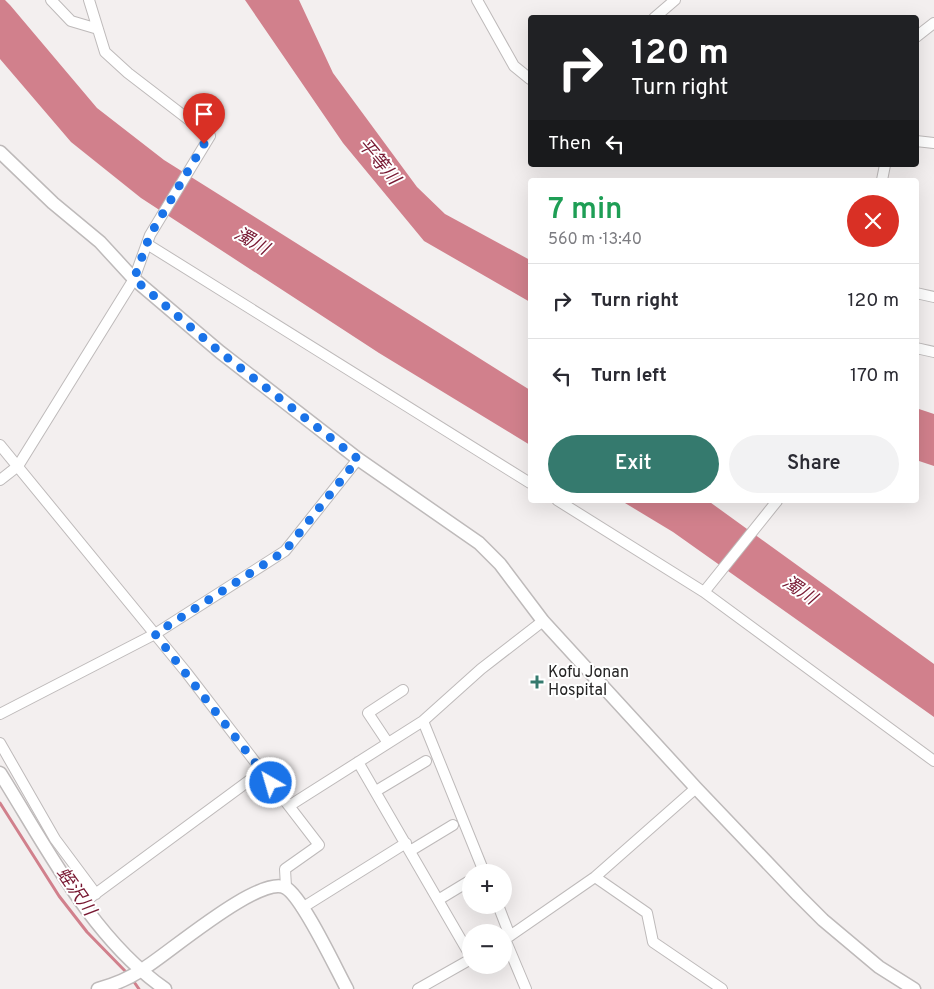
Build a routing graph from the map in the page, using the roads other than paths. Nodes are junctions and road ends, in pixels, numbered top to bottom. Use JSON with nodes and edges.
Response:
{"nodes":[{"id":1,"x":51,"y":0,"type":"edge"},
{"id":2,"x":89,"y":0,"type":"edge"},
{"id":3,"x":476,"y":0,"type":"edge"},
{"id":4,"x":675,"y":0,"type":"edge"},
{"id":5,"x":658,"y":15,"type":"edge"},
{"id":6,"x":934,"y":23,"type":"edge"},
{"id":7,"x":98,"y":29,"type":"junction"},
{"id":8,"x":919,"y":35,"type":"edge"},
{"id":9,"x":528,"y":77,"type":"edge"},
{"id":10,"x":919,"y":141,"type":"edge"},
{"id":11,"x":934,"y":143,"type":"edge"},
{"id":12,"x":0,"y":152,"type":"edge"},
{"id":13,"x":148,"y":240,"type":"junction"},
{"id":14,"x":134,"y":279,"type":"junction"},
{"id":15,"x":919,"y":294,"type":"edge"},
{"id":16,"x":934,"y":297,"type":"edge"},
{"id":17,"x":919,"y":349,"type":"edge"},
{"id":18,"x":934,"y":352,"type":"edge"},
{"id":19,"x":0,"y":445,"type":"edge"},
{"id":20,"x":358,"y":459,"type":"junction"},
{"id":21,"x":18,"y":466,"type":"junction"},
{"id":22,"x":0,"y":480,"type":"edge"},
{"id":23,"x":528,"y":482,"type":"edge"},
{"id":24,"x":562,"y":503,"type":"edge"},
{"id":25,"x":774,"y":505,"type":"edge"},
{"id":26,"x":707,"y":588,"type":"junction"},
{"id":27,"x":543,"y":621,"type":"junction"},
{"id":28,"x":155,"y":634,"type":"junction"},
{"id":29,"x":403,"y":690,"type":"dead end"},
{"id":30,"x":0,"y":714,"type":"edge"},
{"id":31,"x":423,"y":721,"type":"junction"},
{"id":32,"x":0,"y":743,"type":"edge"},
{"id":33,"x":388,"y":743,"type":"junction"},
{"id":34,"x":426,"y":761,"type":"dead end"},
{"id":35,"x":934,"y":761,"type":"edge"},
{"id":36,"x":358,"y":762,"type":"junction"},
{"id":37,"x":262,"y":771,"type":"junction"},
{"id":38,"x":0,"y":773,"type":"edge"},
{"id":39,"x":696,"y":788,"type":"junction"},
{"id":40,"x":376,"y":792,"type":"junction"},
{"id":41,"x":289,"y":806,"type":"junction"},
{"id":42,"x":453,"y":825,"type":"dead end"},
{"id":43,"x":408,"y":847,"type":"junction"},
{"id":44,"x":59,"y":855,"type":"junction"},
{"id":45,"x":481,"y":864,"type":"edge"},
{"id":46,"x":595,"y":877,"type":"junction"},
{"id":47,"x":462,"y":885,"type":"edge"},
{"id":48,"x":286,"y":888,"type":"junction"},
{"id":49,"x":96,"y":894,"type":"junction"},
{"id":50,"x":438,"y":900,"type":"junction"},
{"id":51,"x":83,"y":903,"type":"junction"},
{"id":52,"x":302,"y":908,"type":"junction"},
{"id":53,"x":512,"y":934,"type":"edge"},
{"id":54,"x":462,"y":942,"type":"edge"},
{"id":55,"x":512,"y":953,"type":"edge"},
{"id":56,"x":462,"y":963,"type":"edge"},
{"id":57,"x":133,"y":974,"type":"junction"},
{"id":58,"x":98,"y":989,"type":"edge"},
{"id":59,"x":165,"y":989,"type":"edge"},
{"id":60,"x":347,"y":989,"type":"edge"},
{"id":61,"x":418,"y":989,"type":"edge"},
{"id":62,"x":526,"y":989,"type":"edge"},
{"id":63,"x":722,"y":989,"type":"edge"},
{"id":64,"x":914,"y":989,"type":"edge"}],
"edges":[{"from":1,"to":7,"type":"street"},
{"from":2,"to":7,"type":"street"},
{"from":3,"to":9,"type":"street"},
{"from":4,"to":5,"type":"street"},
{"from":6,"to":8,"type":"street"},
{"from":7,"to":13,"type":"street"},
{"from":10,"to":11,"type":"street"},
{"from":12,"to":14,"type":"street"},
{"from":13,"to":14,"type":"street"},
{"from":13,"to":23,"type":"street"},
{"from":14,"to":20,"type":"street"},
{"from":14,"to":21,"type":"street"},
{"from":15,"to":16,"type":"street"},
{"from":17,"to":18,"type":"street"},
{"from":19,"to":21,"type":"street"},
{"from":20,"to":27,"type":"street"},
{"from":20,"to":28,"type":"street"},
{"from":21,"to":22,"type":"street"},
{"from":21,"to":28,"type":"street"},
{"from":24,"to":26,"type":"street"},
{"from":25,"to":26,"type":"street"},
{"from":26,"to":35,"type":"street"},
{"from":27,"to":31,"type":"street"},
{"from":27,"to":39,"type":"street"},
{"from":28,"to":30,"type":"street"},
{"from":28,"to":37,"type":"street"},
{"from":29,"to":33,"type":"street"},
{"from":31,"to":33,"type":"street"},
{"from":31,"to":45,"type":"street"},
{"from":32,"to":44,"type":"street"},
{"from":33,"to":36,"type":"street"},
{"from":34,"to":40,"type":"street"},
{"from":36,"to":40,"type":"street"},
{"from":36,"to":41,"type":"street"},
{"from":37,"to":41,"type":"street"},
{"from":37,"to":49,"type":"street"},
{"from":38,"to":44,"type":"street"},
{"from":39,"to":46,"type":"street"},
{"from":39,"to":64,"type":"street"},
{"from":40,"to":43,"type":"street"},
{"from":41,"to":48,"type":"street"},
{"from":42,"to":43,"type":"street"},
{"from":43,"to":50,"type":"street"},
{"from":43,"to":52,"type":"street"},
{"from":44,"to":49,"type":"street"},
{"from":44,"to":51,"type":"street"},
{"from":46,"to":53,"type":"street"},
{"from":46,"to":63,"type":"street"},
{"from":47,"to":50,"type":"street"},
{"from":48,"to":52,"type":"street"},
{"from":48,"to":57,"type":"street"},
{"from":49,"to":51,"type":"street"},
{"from":50,"to":54,"type":"street"},
{"from":51,"to":57,"type":"street"},
{"from":52,"to":60,"type":"street"},
{"from":55,"to":62,"type":"street"},
{"from":56,"to":61,"type":"street"},
{"from":57,"to":58,"type":"street"},
{"from":57,"to":59,"type":"street"}]}
